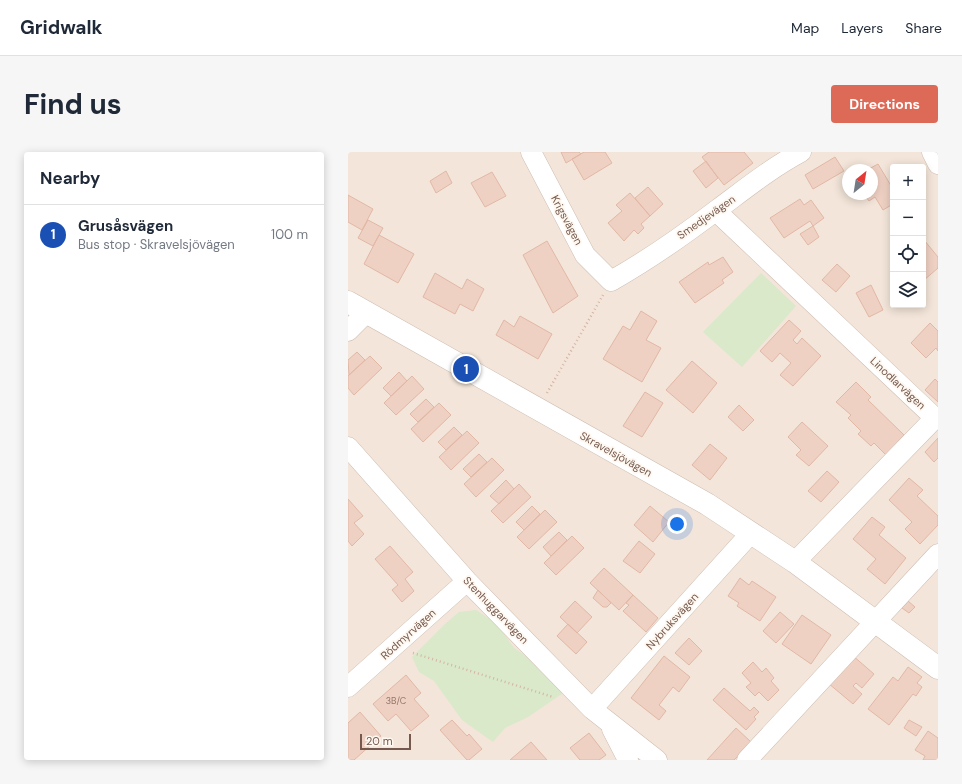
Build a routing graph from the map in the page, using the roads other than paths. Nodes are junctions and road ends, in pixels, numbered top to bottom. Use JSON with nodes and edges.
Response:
{"nodes":[{"id":1,"x":531,"y":152,"type":"edge"},
{"id":2,"x":801,"y":152,"type":"edge"},
{"id":3,"x":932,"y":152,"type":"edge"},
{"id":4,"x":776,"y":158,"type":"edge"},
{"id":5,"x":938,"y":164,"type":"edge"},
{"id":6,"x":716,"y":211,"type":"junction"},
{"id":7,"x":611,"y":281,"type":"joint"},
{"id":8,"x":348,"y":302,"type":"edge"},
{"id":9,"x":367,"y":312,"type":"junction"},
{"id":10,"x":348,"y":331,"type":"edge"},
{"id":11,"x":348,"y":447,"type":"edge"},
{"id":12,"x":751,"y":533,"type":"junction"},
{"id":13,"x":938,"y":554,"type":"edge"},
{"id":14,"x":795,"y":562,"type":"junction"},
{"id":15,"x":467,"y":581,"type":"junction"},
{"id":16,"x":874,"y":621,"type":"junction"},
{"id":17,"x":938,"y":668,"type":"edge"},
{"id":18,"x":348,"y":687,"type":"edge"},
{"id":19,"x":592,"y":709,"type":"junction"},
{"id":20,"x":611,"y":725,"type":"junction"},
{"id":21,"x":628,"y":760,"type":"edge"},
{"id":22,"x":657,"y":760,"type":"edge"},
{"id":23,"x":746,"y":760,"type":"edge"}],
"edges":[{"from":1,"to":7,"type":"street","name":"Krigsvägen"},
{"from":2,"to":4,"type":"street","name":"Smedjevägen"},
{"from":3,"to":5,"type":"street"},
{"from":4,"to":6,"type":"street","name":"Smedjevägen"},
{"from":6,"to":7,"type":"street","name":"Smedjevägen"},
{"from":6,"to":14,"type":"street","name":"Linodlarvägen"},
{"from":8,"to":9,"type":"street","name":"Skravelsjövägen"},
{"from":9,"to":10,"type":"street"},
{"from":9,"to":12,"type":"street","name":"Skravelsjövägen"},
{"from":11,"to":15,"type":"street","name":"Stenhuggarvägen"},
{"from":12,"to":14,"type":"street","name":"Skravelsjövägen"},
{"from":12,"to":19,"type":"street","name":"Nybruksvägen"},
{"from":13,"to":16,"type":"street"},
{"from":14,"to":16,"type":"street","name":"Skravelsjövägen"},
{"from":15,"to":18,"type":"street","name":"Rödmyrvägen"},
{"from":15,"to":19,"type":"street","name":"Stenhuggarvägen"},
{"from":16,"to":17,"type":"street","name":"Skravelsjövägen"},
{"from":16,"to":23,"type":"street"},
{"from":19,"to":20,"type":"street","name":"Stenhuggarvägen"},
{"from":20,"to":21,"type":"street"},
{"from":20,"to":22,"type":"street","name":"Stenhuggarvägen"}]}
